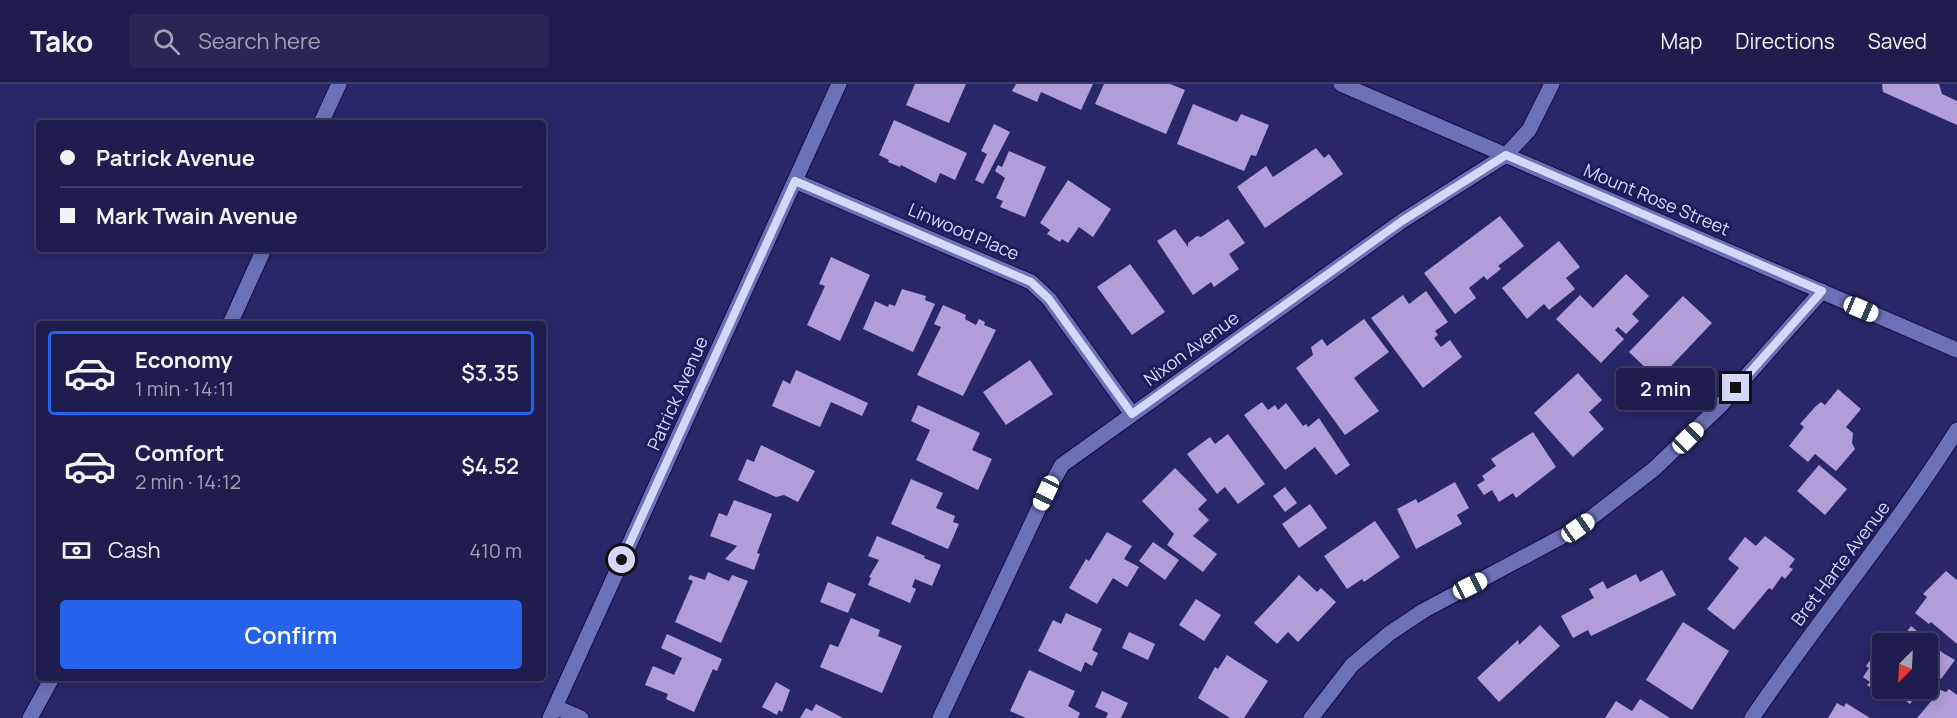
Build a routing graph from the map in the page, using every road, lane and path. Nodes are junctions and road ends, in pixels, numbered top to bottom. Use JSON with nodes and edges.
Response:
{"nodes":[{"id":1,"x":339,"y":84,"type":"edge"},
{"id":2,"x":839,"y":84,"type":"edge"},
{"id":3,"x":1341,"y":84,"type":"edge"},
{"id":4,"x":1552,"y":84,"type":"edge"},
{"id":5,"x":322,"y":120,"type":"edge"},
{"id":6,"x":1506,"y":155,"type":"junction"},
{"id":7,"x":795,"y":181,"type":"junction"},
{"id":8,"x":263,"y":252,"type":"edge"},
{"id":9,"x":1822,"y":291,"type":"junction"},
{"id":10,"x":232,"y":321,"type":"edge"},
{"id":11,"x":1957,"y":350,"type":"edge"},
{"id":12,"x":1132,"y":414,"type":"junction"},
{"id":13,"x":1957,"y":430,"type":"edge"},
{"id":14,"x":50,"y":681,"type":"edge"},
{"id":15,"x":553,"y":712,"type":"edge"},
{"id":16,"x":30,"y":718,"type":"edge"},
{"id":17,"x":581,"y":718,"type":"edge"},
{"id":18,"x":940,"y":718,"type":"edge"},
{"id":19,"x":1311,"y":718,"type":"edge"},
{"id":20,"x":1752,"y":718,"type":"edge"}],
"edges":[{"from":1,"to":5,"type":"street"},
{"from":2,"to":7,"type":"street","name":"Patrick Avenue"},
{"from":3,"to":6,"type":"street","name":"Mount Rose Street"},
{"from":4,"to":6,"type":"street","name":"Nixon Avenue"},
{"from":6,"to":9,"type":"street","name":"Mount Rose Street"},
{"from":6,"to":12,"type":"street","name":"Nixon Avenue"},
{"from":7,"to":12,"type":"street","name":"Linwood Place"},
{"from":7,"to":15,"type":"street","name":"Patrick Avenue"},
{"from":8,"to":10,"type":"street"},
{"from":9,"to":11,"type":"street","name":"Mount Rose Street"},
{"from":9,"to":19,"type":"street"},
{"from":12,"to":18,"type":"street","name":"Nixon Avenue"},
{"from":13,"to":20,"type":"street","name":"Bret Harte Avenue"},
{"from":14,"to":16,"type":"street"},
{"from":15,"to":17,"type":"street"}]}
